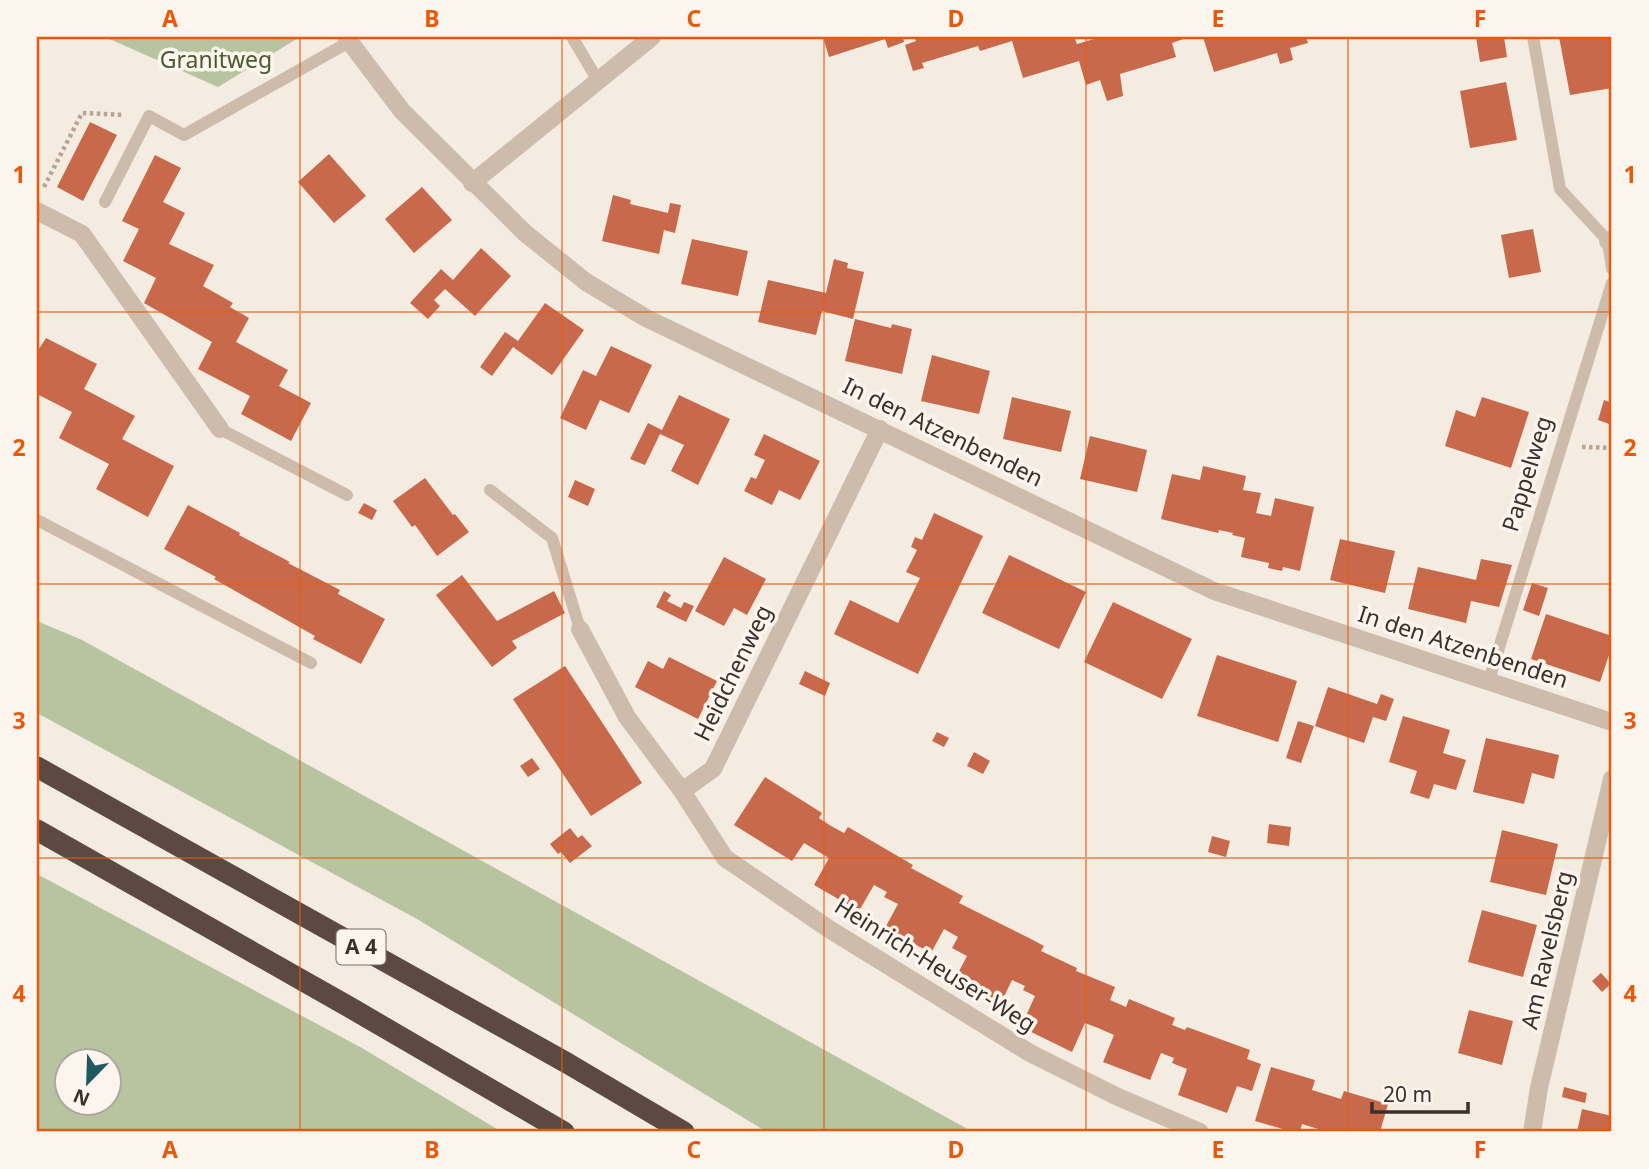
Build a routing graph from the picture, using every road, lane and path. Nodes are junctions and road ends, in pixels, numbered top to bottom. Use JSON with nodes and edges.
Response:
{"nodes":[{"id":1,"x":572,"y":37,"type":"edge"},
{"id":2,"x":652,"y":37,"type":"edge"},
{"id":3,"x":1533,"y":37,"type":"edge"},
{"id":4,"x":347,"y":40,"type":"edge"},
{"id":5,"x":597,"y":79,"type":"junction"},
{"id":6,"x":149,"y":116,"type":"junction"},
{"id":7,"x":48,"y":179,"type":"dead end"},
{"id":8,"x":472,"y":183,"type":"junction"},
{"id":9,"x":105,"y":202,"type":"dead end"},
{"id":10,"x":37,"y":211,"type":"edge"},
{"id":11,"x":1610,"y":240,"type":"edge"},
{"id":12,"x":1612,"y":269,"type":"edge"},
{"id":13,"x":1612,"y":283,"type":"edge"},
{"id":14,"x":220,"y":429,"type":"joint"},
{"id":15,"x":880,"y":429,"type":"junction"},
{"id":16,"x":490,"y":490,"type":"dead end"},
{"id":17,"x":347,"y":495,"type":"dead end"},
{"id":18,"x":37,"y":520,"type":"edge"},
{"id":19,"x":580,"y":629,"type":"joint"},
{"id":20,"x":311,"y":663,"type":"dead end"},
{"id":21,"x":1489,"y":680,"type":"junction"},
{"id":22,"x":1612,"y":722,"type":"edge"},
{"id":23,"x":37,"y":767,"type":"edge"},
{"id":24,"x":1612,"y":779,"type":"edge"},
{"id":25,"x":682,"y":791,"type":"junction"},
{"id":26,"x":37,"y":830,"type":"edge"},
{"id":27,"x":564,"y":1132,"type":"edge"},
{"id":28,"x":684,"y":1132,"type":"edge"},
{"id":29,"x":1200,"y":1132,"type":"edge"},
{"id":30,"x":1532,"y":1132,"type":"edge"}],
"edges":[{"from":1,"to":5,"type":"lane"},
{"from":2,"to":5,"type":"street"},
{"from":3,"to":11,"type":"lane"},
{"from":4,"to":6,"type":"lane"},
{"from":4,"to":8,"type":"street","name":"In den Atzenbenden"},
{"from":5,"to":8,"type":"street"},
{"from":6,"to":7,"type":"path"},
{"from":6,"to":9,"type":"lane"},
{"from":8,"to":15,"type":"street","name":"In den Atzenbenden"},
{"from":10,"to":14,"type":"street"},
{"from":11,"to":12,"type":"lane"},
{"from":13,"to":21,"type":"lane","name":"Pappelweg"},
{"from":14,"to":17,"type":"lane"},
{"from":15,"to":21,"type":"street","name":"In den Atzenbenden"},
{"from":15,"to":25,"type":"street","name":"Heidchenweg"},
{"from":16,"to":19,"type":"lane"},
{"from":18,"to":20,"type":"lane"},
{"from":19,"to":25,"type":"street"},
{"from":21,"to":22,"type":"street","name":"In den Atzenbenden"},
{"from":23,"to":28,"type":"highway","number":"A 4"},
{"from":24,"to":30,"type":"street","name":"Am Ravelsberg"},
{"from":25,"to":29,"type":"street","name":"Heinrich-Heuser-Weg"},
{"from":26,"to":27,"type":"highway","number":"A 4"}]}
